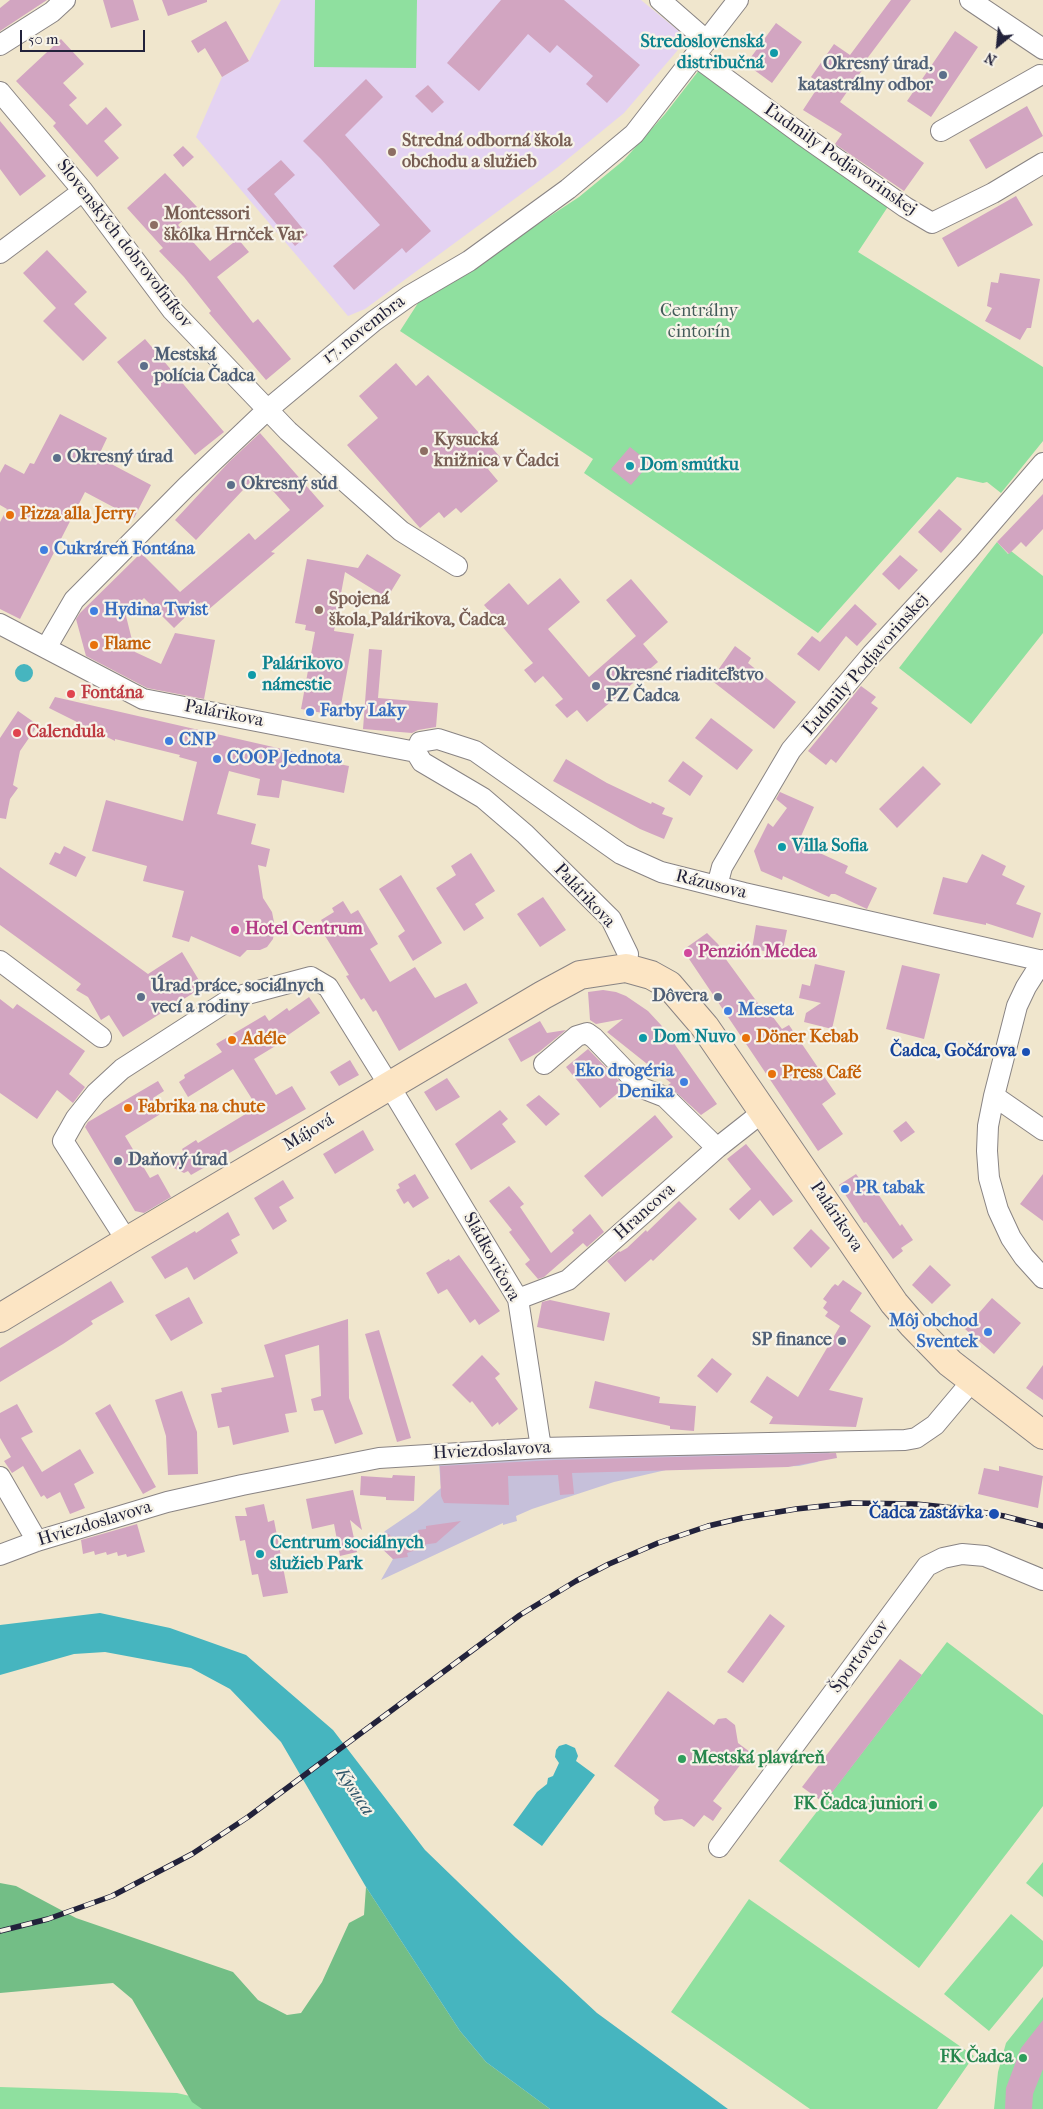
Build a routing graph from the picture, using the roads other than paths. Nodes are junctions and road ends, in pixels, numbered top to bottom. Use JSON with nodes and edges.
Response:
{"nodes":[{"id":1,"x":65,"y":0,"type":"edge"},
{"id":2,"x":660,"y":0,"type":"edge"},
{"id":3,"x":738,"y":0,"type":"edge"},
{"id":4,"x":970,"y":0,"type":"edge"},
{"id":5,"x":0,"y":45,"type":"edge"},
{"id":6,"x":701,"y":48,"type":"junction"},
{"id":7,"x":1043,"y":49,"type":"edge"},
{"id":8,"x":1042,"y":74,"type":"edge"},
{"id":9,"x":0,"y":92,"type":"edge"},
{"id":10,"x":941,"y":131,"type":"dead end"},
{"id":11,"x":1043,"y":163,"type":"edge"},
{"id":12,"x":83,"y":191,"type":"junction"},
{"id":13,"x":0,"y":253,"type":"edge"},
{"id":14,"x":267,"y":410,"type":"junction"},
{"id":15,"x":1043,"y":463,"type":"edge"},
{"id":16,"x":457,"y":566,"type":"dead end"},
{"id":17,"x":0,"y":624,"type":"edge"},
{"id":18,"x":46,"y":648,"type":"junction"},
{"id":19,"x":416,"y":752,"type":"junction"},
{"id":20,"x":717,"y":886,"type":"junction"},
{"id":21,"x":0,"y":961,"type":"edge"},
{"id":22,"x":1043,"y":961,"type":"edge"},
{"id":23,"x":626,"y":968,"type":"junction"},
{"id":24,"x":102,"y":1037,"type":"dead end"},
{"id":25,"x":544,"y":1064,"type":"dead end"},
{"id":26,"x":390,"y":1085,"type":"junction"},
{"id":27,"x":994,"y":1096,"type":"junction"},
{"id":28,"x":764,"y":1112,"type":"junction"},
{"id":29,"x":1043,"y":1130,"type":"edge"},
{"id":30,"x":717,"y":1148,"type":"junction"},
{"id":31,"x":127,"y":1241,"type":"junction"},
{"id":32,"x":1043,"y":1278,"type":"edge"},
{"id":33,"x":518,"y":1299,"type":"junction"},
{"id":34,"x":0,"y":1318,"type":"edge"},
{"id":35,"x":972,"y":1381,"type":"junction"},
{"id":36,"x":1043,"y":1435,"type":"edge"},
{"id":37,"x":541,"y":1448,"type":"junction"},
{"id":38,"x":0,"y":1477,"type":"edge"},
{"id":39,"x":37,"y":1541,"type":"junction"},
{"id":40,"x":0,"y":1556,"type":"edge"},
{"id":41,"x":1043,"y":1580,"type":"edge"},
{"id":42,"x":719,"y":1847,"type":"dead end"}],
"edges":[{"from":1,"to":5,"type":"street"},
{"from":2,"to":6,"type":"street"},
{"from":3,"to":6,"type":"street","name":"17. novembra"},
{"from":4,"to":7,"type":"street"},
{"from":6,"to":11,"type":"street","name":"Ľudmily Podjavorinskej"},
{"from":6,"to":14,"type":"street","name":"17. novembra"},
{"from":8,"to":10,"type":"street"},
{"from":9,"to":12,"type":"street","name":"Slovenských dobrovoľníkov"},
{"from":12,"to":13,"type":"street"},
{"from":12,"to":14,"type":"street","name":"Slovenských dobrovoľníkov"},
{"from":14,"to":16,"type":"street","name":"Slovenských dobrovoľníkov"},
{"from":14,"to":18,"type":"street","name":"17. novembra"},
{"from":15,"to":20,"type":"street","name":"Ľudmily Podjavorinskej"},
{"from":17,"to":18,"type":"street","name":"Palárikova"},
{"from":18,"to":19,"type":"street","name":"Palárikova"},
{"from":19,"to":20,"type":"street","name":"Rázusova"},
{"from":19,"to":23,"type":"street","name":"Palárikova"},
{"from":20,"to":22,"type":"street","name":"Rázusova"},
{"from":21,"to":24,"type":"street"},
{"from":22,"to":27,"type":"street"},
{"from":23,"to":26,"type":"main road","name":"Májová"},
{"from":23,"to":28,"type":"main road","name":"Palárikova"},
{"from":25,"to":30,"type":"street"},
{"from":26,"to":31,"type":"main road","name":"Májová"},
{"from":26,"to":31,"type":"street","name":"Sládkovičova"},
{"from":26,"to":33,"type":"street","name":"Sládkovičova"},
{"from":27,"to":29,"type":"street"},
{"from":27,"to":32,"type":"street"},
{"from":28,"to":30,"type":"street","name":"Hrancova"},
{"from":28,"to":35,"type":"main road","name":"Palárikova"},
{"from":30,"to":33,"type":"street","name":"Hrancova"},
{"from":31,"to":34,"type":"main road","name":"Májová"},
{"from":33,"to":37,"type":"street","name":"Sládkovičova"},
{"from":35,"to":36,"type":"main road","name":"Palárikova"},
{"from":35,"to":37,"type":"street","name":"Hviezdoslavova"},
{"from":37,"to":39,"type":"street","name":"Hviezdoslavova"},
{"from":38,"to":39,"type":"street"},
{"from":39,"to":40,"type":"street","name":"Hviezdoslavova"},
{"from":41,"to":42,"type":"street","name":"Športovcov"}]}
